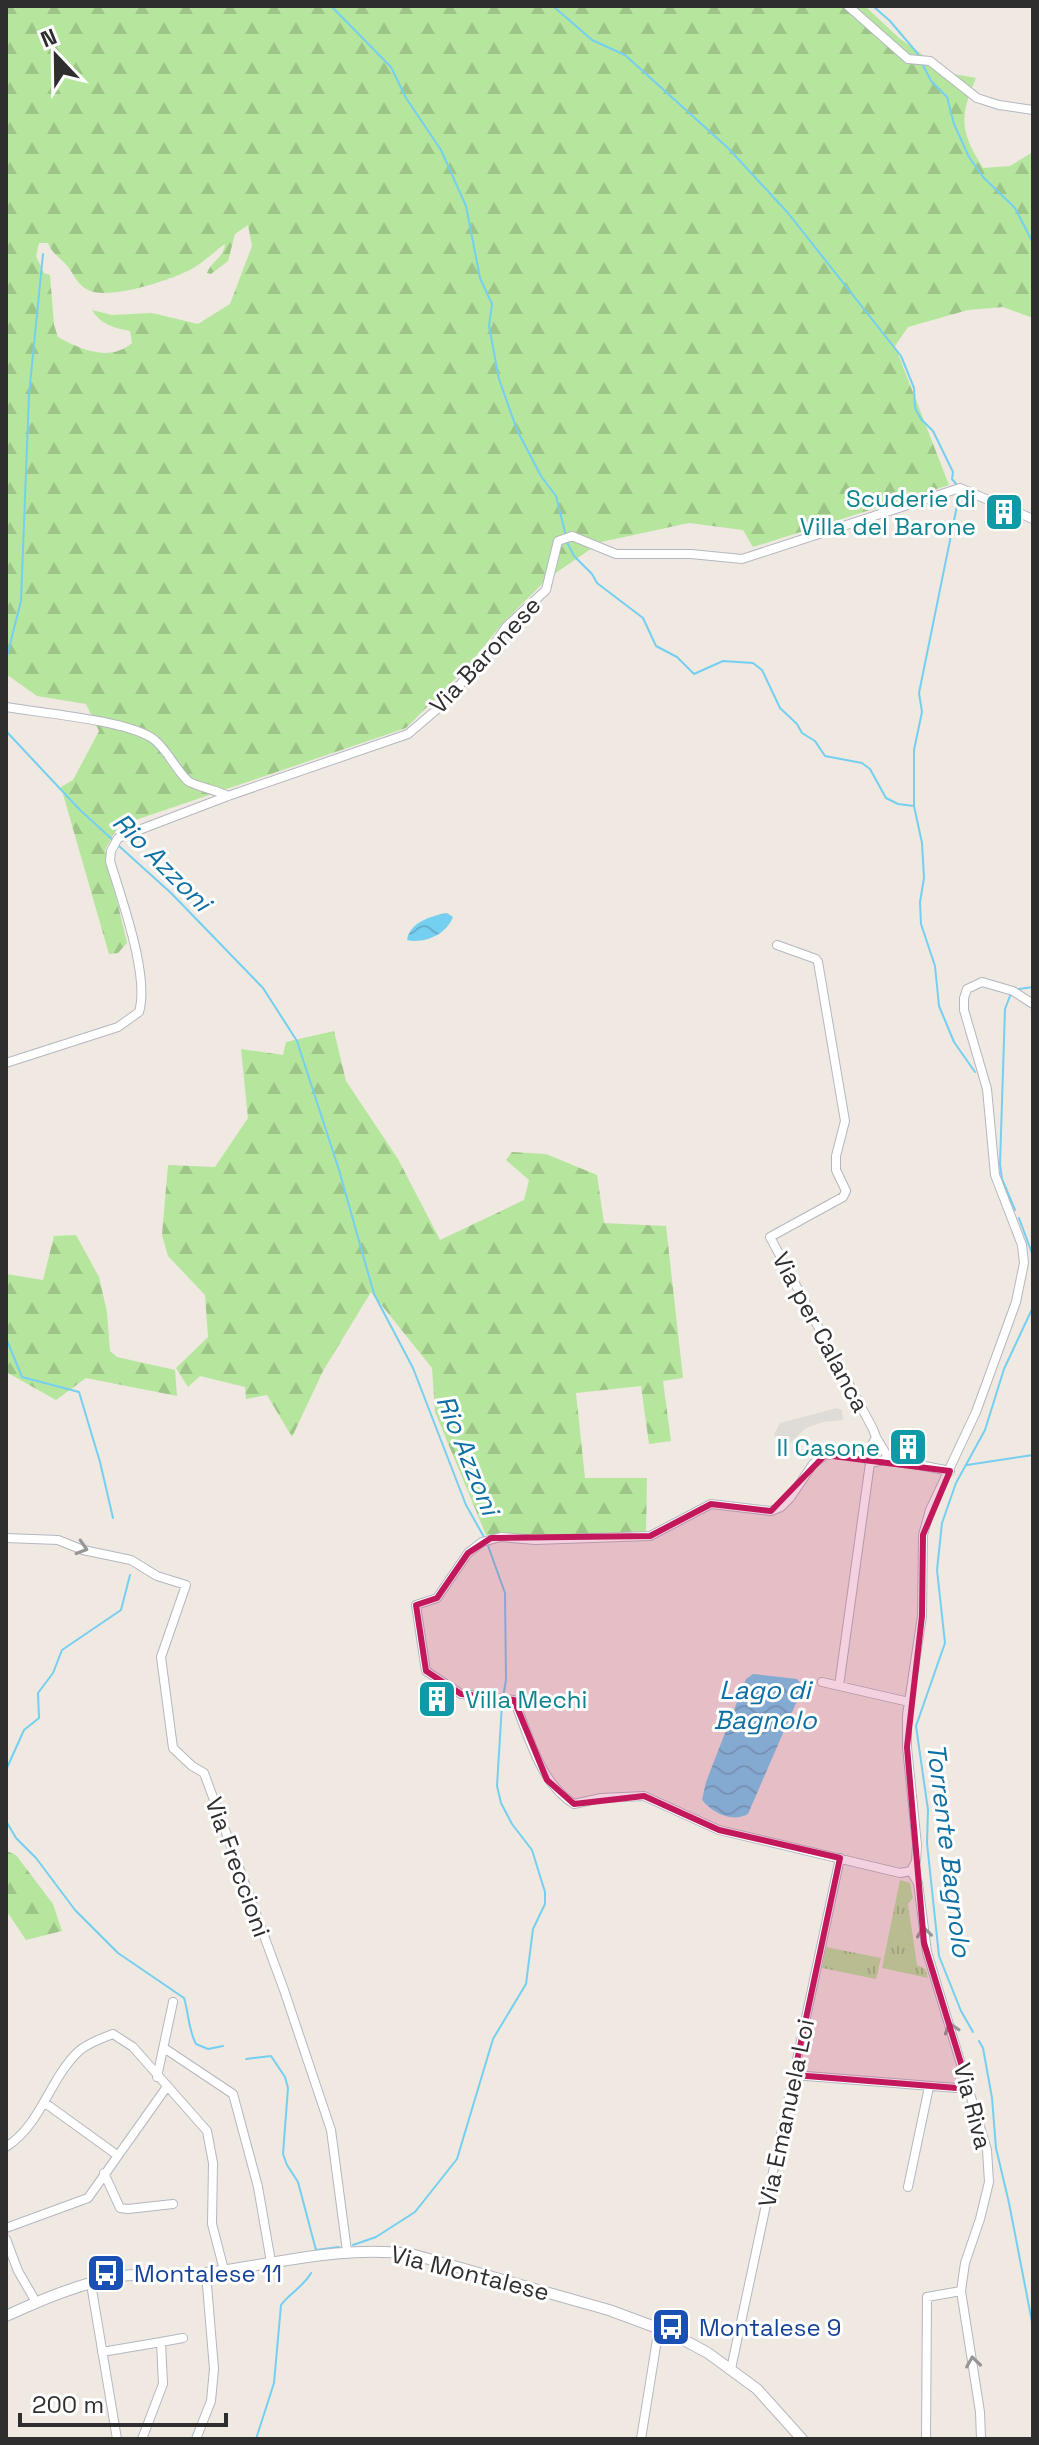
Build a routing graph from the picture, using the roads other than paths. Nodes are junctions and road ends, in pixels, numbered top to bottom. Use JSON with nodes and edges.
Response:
{"nodes":[{"id":1,"x":848,"y":6,"type":"edge"},
{"id":2,"x":1033,"y":110,"type":"edge"},
{"id":3,"x":1033,"y":519,"type":"edge"},
{"id":4,"x":6,"y":707,"type":"edge"},
{"id":5,"x":228,"y":796,"type":"junction"},
{"id":6,"x":777,"y":945,"type":"dead end"},
{"id":7,"x":1033,"y":1004,"type":"edge"},
{"id":8,"x":6,"y":1063,"type":"edge"},
{"id":9,"x":876,"y":1437,"type":"junction"},
{"id":10,"x":889,"y":1459,"type":"junction"},
{"id":11,"x":868,"y":1460,"type":"junction"},
{"id":12,"x":950,"y":1471,"type":"junction"},
{"id":13,"x":6,"y":1538,"type":"edge"},
{"id":14,"x":822,"y":1682,"type":"dead end"},
{"id":15,"x":839,"y":1686,"type":"junction"},
{"id":16,"x":909,"y":1702,"type":"junction"},
{"id":17,"x":840,"y":1858,"type":"junction"},
{"id":18,"x":911,"y":1871,"type":"junction"},
{"id":19,"x":173,"y":2002,"type":"dead end"},
{"id":20,"x":164,"y":2048,"type":"junction"},
{"id":21,"x":794,"y":2075,"type":"junction"},
{"id":22,"x":157,"y":2077,"type":"junction"},
{"id":23,"x":929,"y":2087,"type":"junction"},
{"id":24,"x":166,"y":2088,"type":"junction"},
{"id":25,"x":969,"y":2089,"type":"junction"},
{"id":26,"x":45,"y":2103,"type":"junction"},
{"id":27,"x":6,"y":2147,"type":"edge"},
{"id":28,"x":117,"y":2155,"type":"junction"},
{"id":29,"x":104,"y":2173,"type":"junction"},
{"id":30,"x":908,"y":2187,"type":"dead end"},
{"id":31,"x":173,"y":2204,"type":"dead end"},
{"id":32,"x":6,"y":2228,"type":"edge"},
{"id":33,"x":6,"y":2239,"type":"edge"},
{"id":34,"x":347,"y":2251,"type":"junction"},
{"id":35,"x":271,"y":2262,"type":"junction"},
{"id":36,"x":6,"y":2270,"type":"edge"},
{"id":37,"x":224,"y":2270,"type":"junction"},
{"id":38,"x":18,"y":2271,"type":"junction"},
{"id":39,"x":206,"y":2273,"type":"junction"},
{"id":40,"x":91,"y":2284,"type":"junction"},
{"id":41,"x":961,"y":2291,"type":"junction"},
{"id":42,"x":36,"y":2302,"type":"junction"},
{"id":43,"x":6,"y":2316,"type":"edge"},
{"id":44,"x":659,"y":2327,"type":"junction"},
{"id":45,"x":183,"y":2338,"type":"dead end"},
{"id":46,"x":161,"y":2342,"type":"junction"},
{"id":47,"x":102,"y":2352,"type":"junction"},
{"id":48,"x":731,"y":2369,"type":"junction"},
{"id":49,"x":117,"y":2439,"type":"edge"},
{"id":50,"x":142,"y":2439,"type":"edge"},
{"id":51,"x":196,"y":2439,"type":"edge"},
{"id":52,"x":641,"y":2439,"type":"edge"},
{"id":53,"x":802,"y":2439,"type":"edge"},
{"id":54,"x":926,"y":2439,"type":"edge"},
{"id":55,"x":981,"y":2439,"type":"edge"}],
"edges":[{"from":1,"to":2,"type":"street"},
{"from":3,"to":5,"type":"street","name":"Via Baronese"},
{"from":4,"to":5,"type":"street"},
{"from":5,"to":8,"type":"street","name":"Via Baronese"},
{"from":6,"to":9,"type":"street","name":"Via per Calanca"},
{"from":7,"to":12,"type":"street"},
{"from":9,"to":10,"type":"street"},
{"from":9,"to":11,"type":"street","name":"Via per Calanca"},
{"from":10,"to":11,"type":"street"},
{"from":10,"to":12,"type":"street"},
{"from":11,"to":15,"type":"street","name":"Via per Calanca"},
{"from":11,"to":17,"type":"street"},
{"from":12,"to":16,"type":"street"},
{"from":13,"to":34,"type":"street","name":"Via Freccioni","one_way":true},
{"from":14,"to":15,"type":"street"},
{"from":15,"to":16,"type":"street"},
{"from":16,"to":18,"type":"street"},
{"from":17,"to":18,"type":"street"},
{"from":17,"to":21,"type":"street","name":"Via Emanuela Loi"},
{"from":25,"to":18,"type":"street","name":"Via Riva","one_way":true},
{"from":19,"to":20,"type":"street"},
{"from":20,"to":22,"type":"street"},
{"from":20,"to":35,"type":"street"},
{"from":21,"to":23,"type":"street"},
{"from":21,"to":48,"type":"street","name":"Via Emanuela Loi"},
{"from":22,"to":24,"type":"street"},
{"from":22,"to":26,"type":"street"},
{"from":23,"to":25,"type":"street"},
{"from":23,"to":30,"type":"street"},
{"from":24,"to":28,"type":"street"},
{"from":24,"to":37,"type":"street"},
{"from":25,"to":41,"type":"street","name":"Via Riva"},
{"from":26,"to":27,"type":"street"},
{"from":26,"to":28,"type":"street"},
{"from":28,"to":29,"type":"street"},
{"from":29,"to":31,"type":"street"},
{"from":29,"to":32,"type":"street"},
{"from":33,"to":38,"type":"street"},
{"from":34,"to":35,"type":"street","name":"Via Montalese"},
{"from":34,"to":44,"type":"street","name":"Via Montalese"},
{"from":35,"to":37,"type":"street","name":"Via Montalese"},
{"from":36,"to":38,"type":"street"},
{"from":37,"to":39,"type":"street","name":"Via Montalese"},
{"from":38,"to":42,"type":"street"},
{"from":39,"to":40,"type":"street","name":"Via Montalese"},
{"from":39,"to":51,"type":"street"},
{"from":40,"to":42,"type":"street","name":"Via Montalese"},
{"from":40,"to":47,"type":"street"},
{"from":41,"to":54,"type":"street"},
{"from":55,"to":41,"type":"street","name":"Via Riva","one_way":true},
{"from":42,"to":43,"type":"street","name":"Via Montalese"},
{"from":44,"to":48,"type":"street","name":"Via Montalese"},
{"from":44,"to":52,"type":"street"},
{"from":45,"to":46,"type":"street"},
{"from":46,"to":47,"type":"street"},
{"from":46,"to":50,"type":"street"},
{"from":47,"to":49,"type":"street"},
{"from":48,"to":53,"type":"street","name":"Via Montalese"}]}
